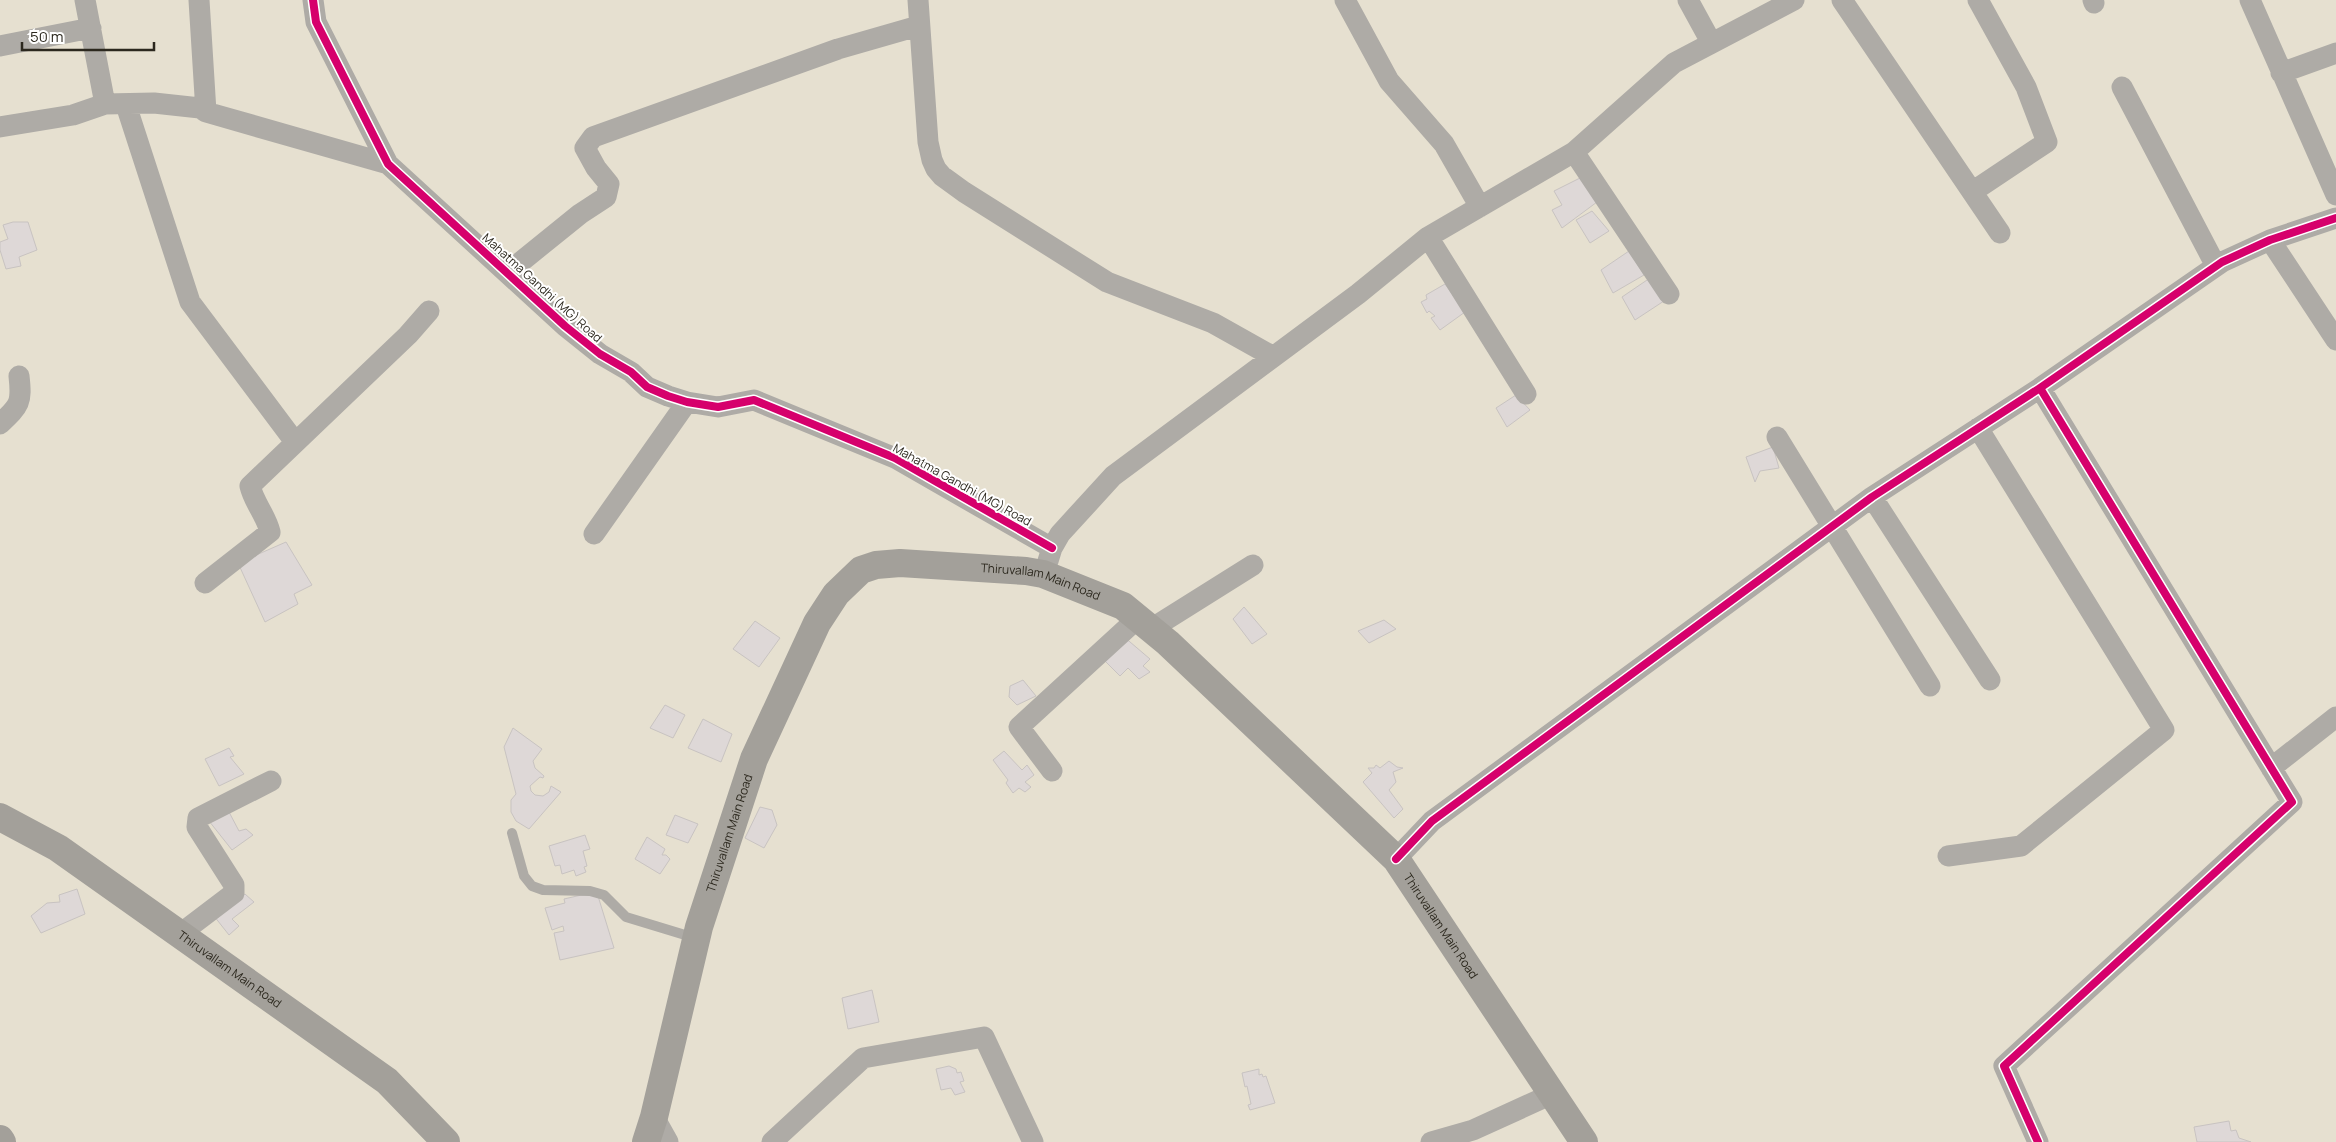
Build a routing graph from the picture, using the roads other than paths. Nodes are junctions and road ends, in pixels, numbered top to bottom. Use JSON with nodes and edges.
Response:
{"nodes":[{"id":1,"x":85,"y":0,"type":"edge"},
{"id":2,"x":199,"y":0,"type":"edge"},
{"id":3,"x":313,"y":0,"type":"edge"},
{"id":4,"x":918,"y":0,"type":"edge"},
{"id":5,"x":1345,"y":0,"type":"edge"},
{"id":6,"x":1688,"y":0,"type":"edge"},
{"id":7,"x":1794,"y":0,"type":"edge"},
{"id":8,"x":1842,"y":0,"type":"edge"},
{"id":9,"x":1978,"y":0,"type":"edge"},
{"id":10,"x":2250,"y":0,"type":"edge"},
{"id":11,"x":918,"y":26,"type":"junction"},
{"id":12,"x":91,"y":28,"type":"junction"},
{"id":13,"x":1710,"y":42,"type":"junction"},
{"id":14,"x":0,"y":46,"type":"edge"},
{"id":15,"x":2336,"y":53,"type":"edge"},
{"id":16,"x":2280,"y":73,"type":"junction"},
{"id":17,"x":2122,"y":87,"type":"dead end"},
{"id":18,"x":105,"y":104,"type":"junction"},
{"id":19,"x":126,"y":105,"type":"junction"},
{"id":20,"x":206,"y":112,"type":"junction"},
{"id":21,"x":0,"y":127,"type":"edge"},
{"id":22,"x":1574,"y":152,"type":"junction"},
{"id":23,"x":388,"y":164,"type":"junction"},
{"id":24,"x":1972,"y":192,"type":"junction"},
{"id":25,"x":2336,"y":194,"type":"edge"},
{"id":26,"x":1480,"y":207,"type":"junction"},
{"id":27,"x":2336,"y":218,"type":"edge"},
{"id":28,"x":2000,"y":233,"type":"dead end"},
{"id":29,"x":1428,"y":237,"type":"junction"},
{"id":30,"x":2270,"y":240,"type":"junction"},
{"id":31,"x":2216,"y":266,"type":"junction"},
{"id":32,"x":507,"y":273,"type":"junction"},
{"id":33,"x":1670,"y":294,"type":"dead end"},
{"id":34,"x":429,"y":312,"type":"dead end"},
{"id":35,"x":2336,"y":340,"type":"edge"},
{"id":36,"x":1272,"y":356,"type":"junction"},
{"id":37,"x":19,"y":376,"type":"dead end"},
{"id":38,"x":2040,"y":388,"type":"junction"},
{"id":39,"x":1526,"y":394,"type":"dead end"},
{"id":40,"x":687,"y":402,"type":"junction"},
{"id":41,"x":0,"y":424,"type":"edge"},
{"id":42,"x":1978,"y":428,"type":"junction"},
{"id":43,"x":1777,"y":437,"type":"dead end"},
{"id":44,"x":295,"y":442,"type":"junction"},
{"id":45,"x":1872,"y":497,"type":"junction"},
{"id":46,"x":1831,"y":527,"type":"junction"},
{"id":47,"x":594,"y":534,"type":"dead end"},
{"id":48,"x":1052,"y":548,"type":"junction"},
{"id":49,"x":1253,"y":565,"type":"dead end"},
{"id":50,"x":1043,"y":574,"type":"junction"},
{"id":51,"x":205,"y":583,"type":"dead end"},
{"id":52,"x":1144,"y":624,"type":"junction"},
{"id":53,"x":1990,"y":680,"type":"dead end"},
{"id":54,"x":1930,"y":686,"type":"dead end"},
{"id":55,"x":2336,"y":717,"type":"edge"},
{"id":56,"x":2271,"y":768,"type":"junction"},
{"id":57,"x":1052,"y":771,"type":"dead end"},
{"id":58,"x":271,"y":781,"type":"dead end"},
{"id":59,"x":0,"y":817,"type":"edge"},
{"id":60,"x":512,"y":833,"type":"dead end"},
{"id":61,"x":1948,"y":856,"type":"dead end"},
{"id":62,"x":1396,"y":858,"type":"junction"},
{"id":63,"x":180,"y":934,"type":"junction"},
{"id":64,"x":696,"y":938,"type":"junction"},
{"id":65,"x":1552,"y":1094,"type":"junction"},
{"id":66,"x":650,"y":1129,"type":"edge"},
{"id":67,"x":446,"y":1142,"type":"edge"},
{"id":68,"x":668,"y":1142,"type":"edge"},
{"id":69,"x":772,"y":1142,"type":"edge"},
{"id":70,"x":1033,"y":1142,"type":"edge"},
{"id":71,"x":1431,"y":1142,"type":"edge"},
{"id":72,"x":1584,"y":1142,"type":"edge"},
{"id":73,"x":2038,"y":1142,"type":"edge"}],
"edges":[{"from":1,"to":12,"type":"street"},
{"from":2,"to":20,"type":"street"},
{"from":3,"to":23,"type":"street","name":"Mahatma Gandhi (MG) Road"},
{"from":4,"to":11,"type":"street"},
{"from":5,"to":26,"type":"street"},
{"from":6,"to":13,"type":"street"},
{"from":7,"to":13,"type":"street"},
{"from":8,"to":24,"type":"street"},
{"from":9,"to":24,"type":"street"},
{"from":10,"to":16,"type":"street"},
{"from":11,"to":32,"type":"street"},
{"from":11,"to":36,"type":"street"},
{"from":12,"to":14,"type":"street"},
{"from":12,"to":18,"type":"street"},
{"from":13,"to":22,"type":"street"},
{"from":15,"to":16,"type":"street"},
{"from":16,"to":25,"type":"street"},
{"from":17,"to":31,"type":"street"},
{"from":18,"to":19,"type":"street"},
{"from":18,"to":21,"type":"street"},
{"from":19,"to":20,"type":"street"},
{"from":19,"to":44,"type":"street"},
{"from":20,"to":23,"type":"street"},
{"from":22,"to":26,"type":"street"},
{"from":22,"to":33,"type":"street"},
{"from":23,"to":32,"type":"street","name":"Mahatma Gandhi (MG) Road"},
{"from":24,"to":28,"type":"street"},
{"from":26,"to":29,"type":"street"},
{"from":27,"to":30,"type":"street"},
{"from":29,"to":36,"type":"street"},
{"from":29,"to":39,"type":"street"},
{"from":30,"to":31,"type":"street"},
{"from":30,"to":35,"type":"street"},
{"from":31,"to":38,"type":"street"},
{"from":32,"to":40,"type":"street","name":"Mahatma Gandhi (MG) Road"},
{"from":34,"to":44,"type":"street"},
{"from":36,"to":48,"type":"street"},
{"from":37,"to":41,"type":"street"},
{"from":38,"to":42,"type":"street"},
{"from":38,"to":56,"type":"street"},
{"from":40,"to":47,"type":"street"},
{"from":40,"to":48,"type":"street","name":"Mahatma Gandhi (MG) Road"},
{"from":42,"to":45,"type":"street"},
{"from":42,"to":61,"type":"street"},
{"from":43,"to":46,"type":"street"},
{"from":44,"to":51,"type":"street"},
{"from":45,"to":46,"type":"street"},
{"from":45,"to":53,"type":"street"},
{"from":46,"to":54,"type":"street"},
{"from":46,"to":62,"type":"street"},
{"from":48,"to":50,"type":"street"},
{"from":49,"to":52,"type":"street"},
{"from":50,"to":52,"type":"main road","name":"Thiruvallam Main Road"},
{"from":50,"to":64,"type":"main road","name":"Thiruvallam Main Road"},
{"from":52,"to":57,"type":"street"},
{"from":52,"to":62,"type":"main road","name":"Thiruvallam Main Road"},
{"from":55,"to":56,"type":"street"},
{"from":56,"to":73,"type":"street"},
{"from":58,"to":63,"type":"street"},
{"from":59,"to":63,"type":"main road","name":"Thiruvallam Main Road"},
{"from":60,"to":64,"type":"lane"},
{"from":62,"to":65,"type":"main road","name":"Thiruvallam Main Road"},
{"from":63,"to":67,"type":"main road","name":"Thiruvallam Main Road"},
{"from":64,"to":66,"type":"main road","name":"Thiruvallam Main Road"},
{"from":65,"to":71,"type":"street"},
{"from":65,"to":72,"type":"main road","name":"Thiruvallam Main Road"},
{"from":66,"to":68,"type":"street"},
{"from":69,"to":70,"type":"street"}]}
